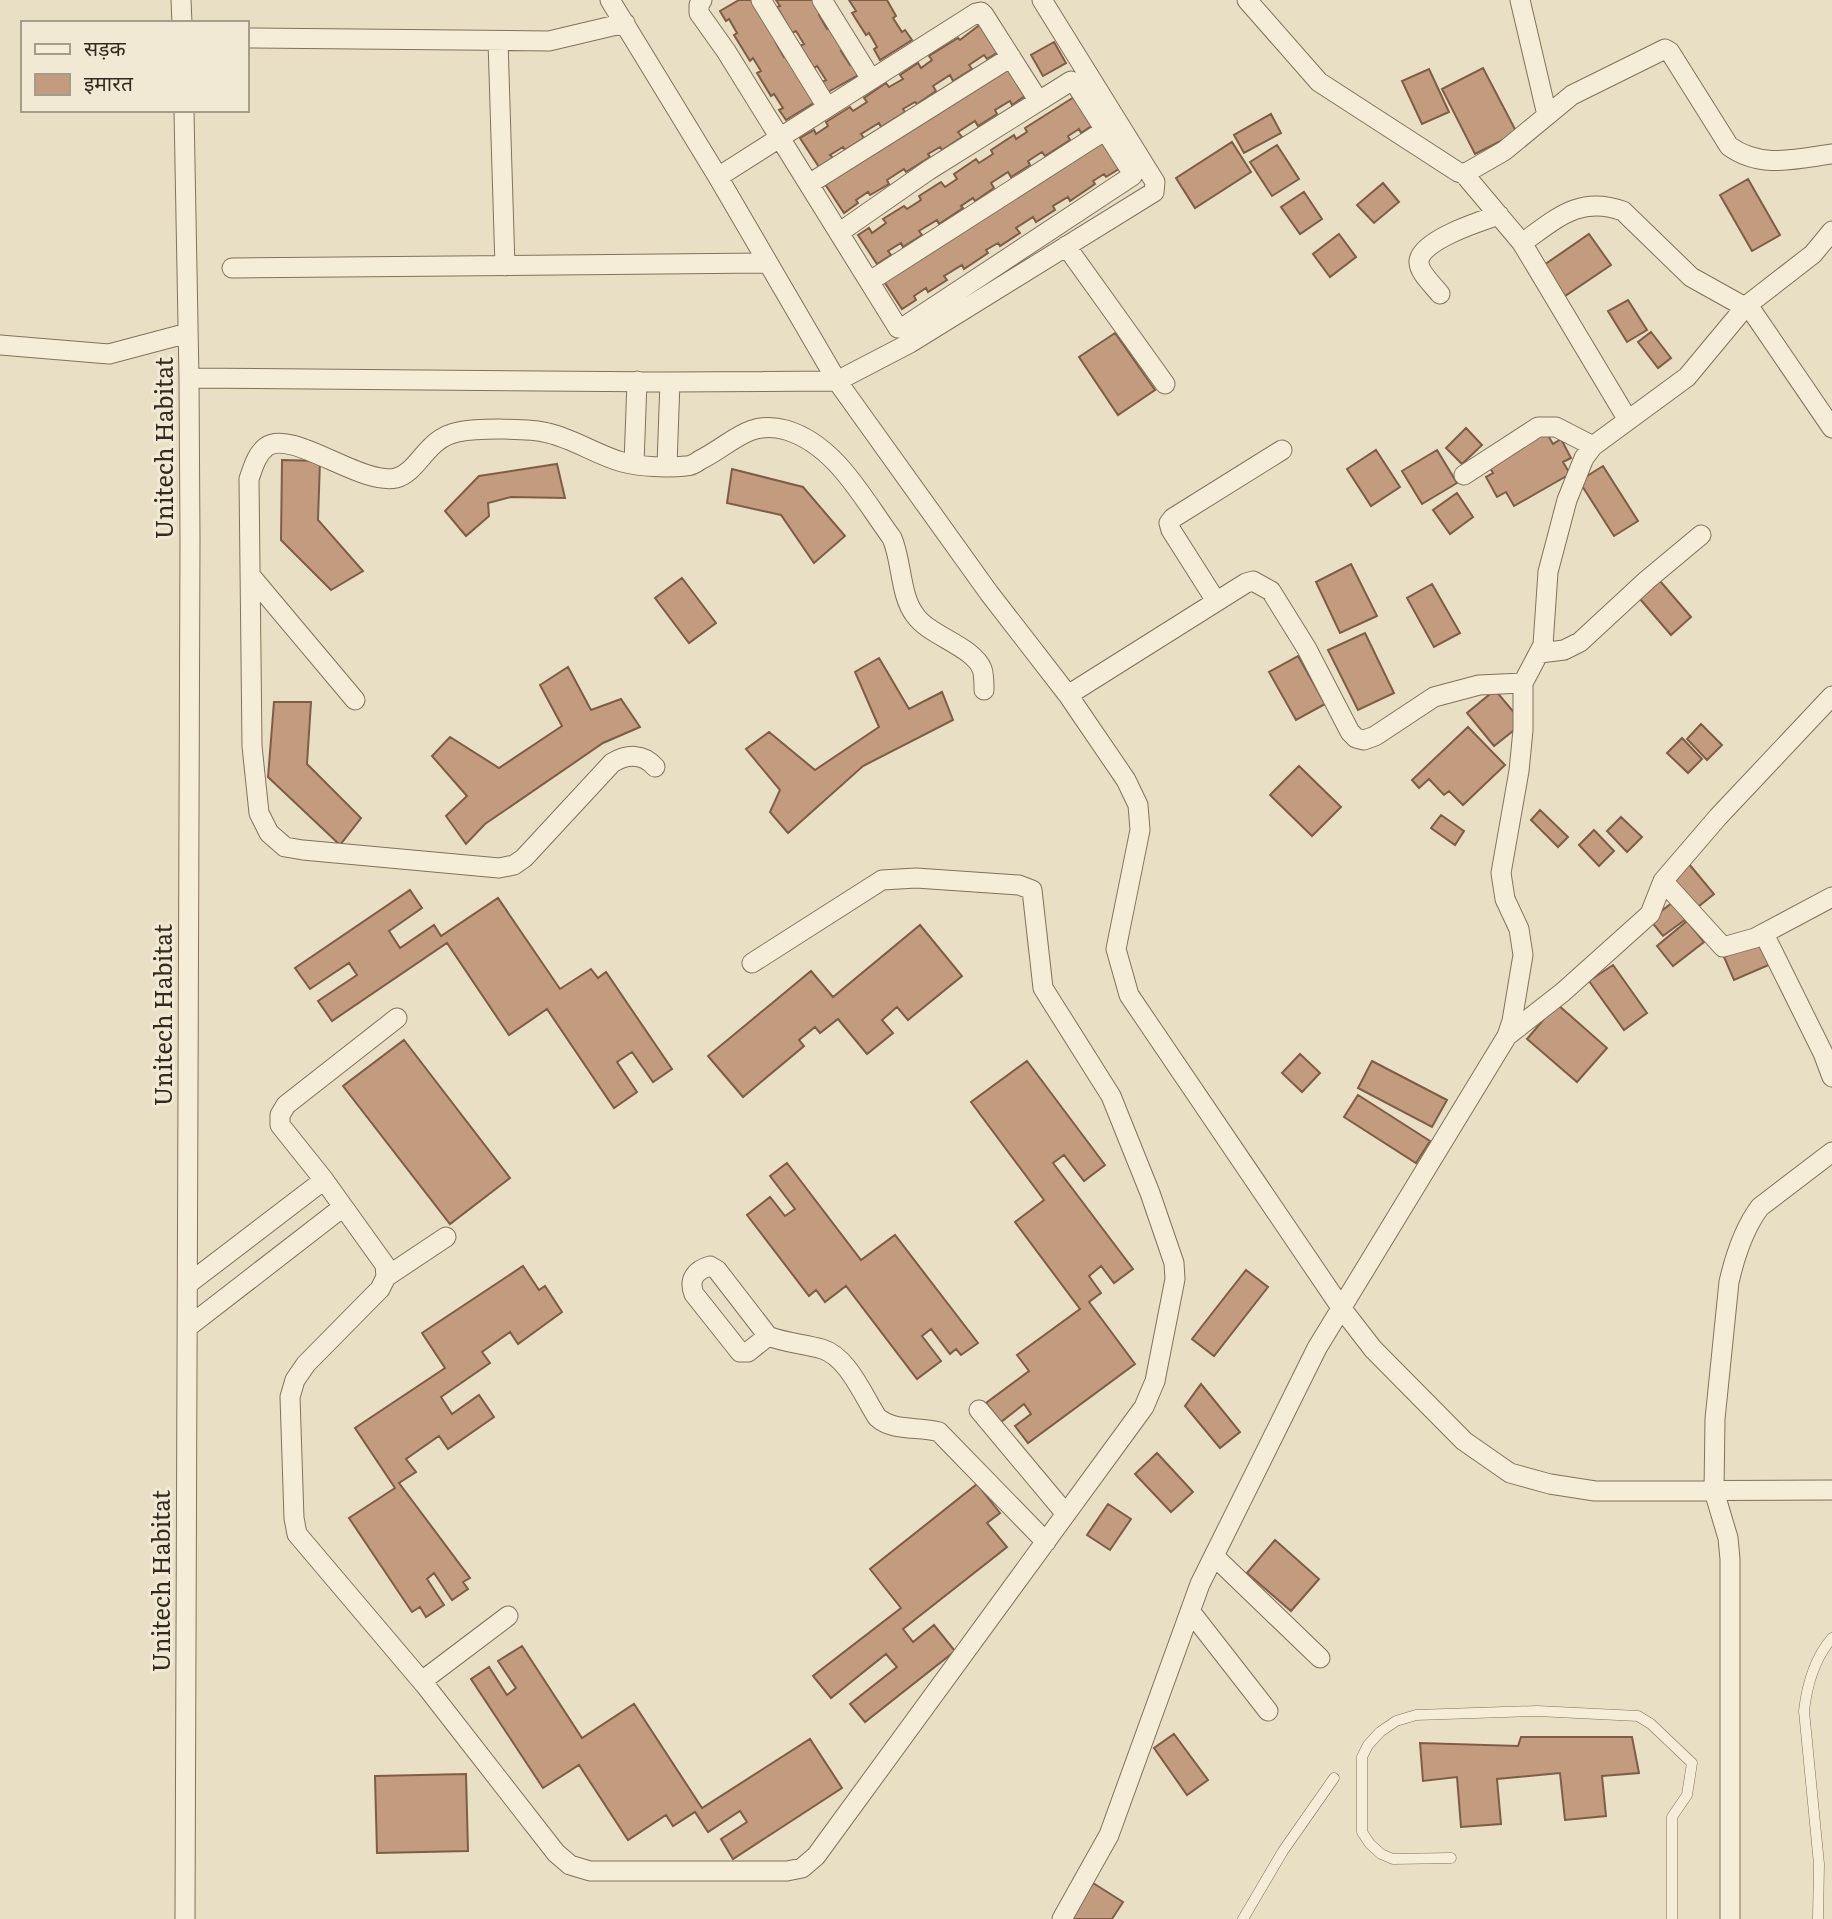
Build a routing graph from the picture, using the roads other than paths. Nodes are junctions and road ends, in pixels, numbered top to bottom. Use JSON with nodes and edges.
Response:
{"nodes":[{"id":1,"x":181,"y":0,"type":"edge"},
{"id":2,"x":702,"y":0,"type":"edge"},
{"id":3,"x":761,"y":0,"type":"edge"},
{"id":4,"x":822,"y":0,"type":"edge"},
{"id":5,"x":1042,"y":0,"type":"edge"},
{"id":6,"x":1520,"y":0,"type":"edge"},
{"id":7,"x":1251,"y":1,"type":"edge"},
{"id":8,"x":619,"y":7,"type":"edge"},
{"id":9,"x":182,"y":21,"type":"edge"},
{"id":10,"x":248,"y":38,"type":"edge"},
{"id":11,"x":498,"y":41,"type":"junction"},
{"id":12,"x":1011,"y":57,"type":"junction"},
{"id":13,"x":871,"y":79,"type":"junction"},
{"id":14,"x":1038,"y":100,"type":"junction"},
{"id":15,"x":827,"y":107,"type":"junction"},
{"id":16,"x":184,"y":112,"type":"edge"},
{"id":17,"x":1546,"y":114,"type":"junction"},
{"id":18,"x":1104,"y":131,"type":"junction"},
{"id":19,"x":780,"y":137,"type":"junction"},
{"id":20,"x":1832,"y":154,"type":"edge"},
{"id":21,"x":1464,"y":174,"type":"junction"},
{"id":22,"x":718,"y":177,"type":"junction"},
{"id":23,"x":809,"y":184,"type":"junction"},
{"id":24,"x":1499,"y":215,"type":"junction"},
{"id":25,"x":1832,"y":231,"type":"edge"},
{"id":26,"x":840,"y":232,"type":"junction"},
{"id":27,"x":1522,"y":243,"type":"junction"},
{"id":28,"x":1066,"y":246,"type":"junction"},
{"id":29,"x":768,"y":264,"type":"junction"},
{"id":30,"x":505,"y":266,"type":"junction"},
{"id":31,"x":232,"y":268,"type":"dead end"},
{"id":32,"x":870,"y":281,"type":"junction"},
{"id":33,"x":1440,"y":294,"type":"dead end"},
{"id":34,"x":1746,"y":306,"type":"junction"},
{"id":35,"x":188,"y":333,"type":"junction"},
{"id":36,"x":0,"y":345,"type":"edge"},
{"id":37,"x":189,"y":378,"type":"junction"},
{"id":38,"x":637,"y":381,"type":"junction"},
{"id":39,"x":836,"y":381,"type":"junction"},
{"id":40,"x":670,"y":383,"type":"junction"},
{"id":41,"x":1165,"y":384,"type":"dead end"},
{"id":42,"x":1628,"y":420,"type":"junction"},
{"id":43,"x":1832,"y":428,"type":"edge"},
{"id":44,"x":1592,"y":446,"type":"junction"},
{"id":45,"x":1282,"y":450,"type":"dead end"},
{"id":46,"x":634,"y":464,"type":"junction"},
{"id":47,"x":667,"y":465,"type":"junction"},
{"id":48,"x":1464,"y":475,"type":"dead end"},
{"id":49,"x":1701,"y":535,"type":"dead end"},
{"id":50,"x":250,"y":575,"type":"junction"},
{"id":51,"x":1216,"y":601,"type":"junction"},
{"id":52,"x":1540,"y":653,"type":"junction"},
{"id":53,"x":1523,"y":683,"type":"junction"},
{"id":54,"x":984,"y":690,"type":"dead end"},
{"id":55,"x":1068,"y":695,"type":"junction"},
{"id":56,"x":1832,"y":696,"type":"edge"},
{"id":57,"x":355,"y":700,"type":"dead end"},
{"id":58,"x":654,"y":767,"type":"dead end"},
{"id":59,"x":1663,"y":881,"type":"junction"},
{"id":60,"x":1832,"y":897,"type":"edge"},
{"id":61,"x":1764,"y":934,"type":"junction"},
{"id":62,"x":752,"y":963,"type":"dead end"},
{"id":63,"x":397,"y":1018,"type":"dead end"},
{"id":64,"x":1507,"y":1036,"type":"junction"},
{"id":65,"x":1832,"y":1077,"type":"edge"},
{"id":66,"x":1832,"y":1153,"type":"edge"},
{"id":67,"x":324,"y":1180,"type":"junction"},
{"id":68,"x":343,"y":1207,"type":"junction"},
{"id":69,"x":446,"y":1237,"type":"dead end"},
{"id":70,"x":386,"y":1277,"type":"junction"},
{"id":71,"x":188,"y":1284,"type":"junction"},
{"id":72,"x":1342,"y":1309,"type":"junction"},
{"id":73,"x":188,"y":1327,"type":"junction"},
{"id":74,"x":768,"y":1336,"type":"dead end"},
{"id":75,"x":979,"y":1410,"type":"dead end"},
{"id":76,"x":1832,"y":1490,"type":"edge"},
{"id":77,"x":1714,"y":1491,"type":"junction"},
{"id":78,"x":1066,"y":1514,"type":"junction"},
{"id":79,"x":1045,"y":1542,"type":"junction"},
{"id":80,"x":1214,"y":1556,"type":"junction"},
{"id":81,"x":1190,"y":1611,"type":"junction"},
{"id":82,"x":508,"y":1616,"type":"dead end"},
{"id":83,"x":1832,"y":1637,"type":"edge"},
{"id":84,"x":1320,"y":1658,"type":"dead end"},
{"id":85,"x":422,"y":1681,"type":"junction"},
{"id":86,"x":1268,"y":1711,"type":"dead end"},
{"id":87,"x":1334,"y":1778,"type":"dead end"},
{"id":88,"x":1451,"y":1858,"type":"dead end"},
{"id":89,"x":184,"y":1919,"type":"edge"},
{"id":90,"x":1062,"y":1919,"type":"edge"},
{"id":91,"x":1243,"y":1919,"type":"edge"},
{"id":92,"x":1672,"y":1919,"type":"edge"},
{"id":93,"x":1730,"y":1919,"type":"edge"},
{"id":94,"x":1818,"y":1919,"type":"edge"}],
"edges":[{"from":1,"to":9,"type":"street"},
{"from":2,"to":19,"type":"street"},
{"from":3,"to":15,"type":"street"},
{"from":4,"to":13,"type":"street"},
{"from":5,"to":28,"type":"street"},
{"from":6,"to":17,"type":"street"},
{"from":7,"to":21,"type":"street"},
{"from":8,"to":11,"type":"street"},
{"from":8,"to":22,"type":"street"},
{"from":10,"to":11,"type":"street"},
{"from":11,"to":30,"type":"street"},
{"from":12,"to":13,"type":"street"},
{"from":12,"to":14,"type":"street"},
{"from":12,"to":23,"type":"street"},
{"from":13,"to":15,"type":"street"},
{"from":14,"to":18,"type":"street"},
{"from":14,"to":26,"type":"street"},
{"from":15,"to":19,"type":"street"},
{"from":16,"to":35,"type":"street","name":"Unitech Habitat"},
{"from":17,"to":20,"type":"street"},
{"from":17,"to":21,"type":"street"},
{"from":18,"to":32,"type":"street"},
{"from":18,"to":32,"type":"street"},
{"from":19,"to":22,"type":"street"},
{"from":19,"to":23,"type":"street"},
{"from":21,"to":24,"type":"street"},
{"from":22,"to":29,"type":"street"},
{"from":23,"to":26,"type":"street"},
{"from":24,"to":27,"type":"street"},
{"from":24,"to":33,"type":"street"},
{"from":25,"to":34,"type":"street"},
{"from":26,"to":32,"type":"street"},
{"from":27,"to":34,"type":"street"},
{"from":27,"to":42,"type":"street"},
{"from":28,"to":39,"type":"street"},
{"from":28,"to":41,"type":"street"},
{"from":29,"to":30,"type":"street"},
{"from":29,"to":39,"type":"street"},
{"from":30,"to":31,"type":"street"},
{"from":34,"to":42,"type":"street"},
{"from":34,"to":43,"type":"street"},
{"from":35,"to":36,"type":"street"},
{"from":35,"to":37,"type":"street","name":"Unitech Habitat"},
{"from":37,"to":38,"type":"street"},
{"from":37,"to":71,"type":"street","name":"Unitech Habitat"},
{"from":38,"to":40,"type":"street"},
{"from":38,"to":46,"type":"street"},
{"from":39,"to":40,"type":"street"},
{"from":39,"to":55,"type":"street"},
{"from":40,"to":47,"type":"street"},
{"from":42,"to":44,"type":"street"},
{"from":44,"to":48,"type":"street"},
{"from":44,"to":52,"type":"street"},
{"from":45,"to":51,"type":"street"},
{"from":46,"to":47,"type":"street"},
{"from":46,"to":50,"type":"street"},
{"from":47,"to":54,"type":"street"},
{"from":49,"to":52,"type":"street"},
{"from":50,"to":57,"type":"street"},
{"from":50,"to":58,"type":"street"},
{"from":51,"to":53,"type":"street"},
{"from":51,"to":55,"type":"street"},
{"from":52,"to":53,"type":"street"},
{"from":53,"to":64,"type":"street"},
{"from":55,"to":72,"type":"street"},
{"from":56,"to":59,"type":"street"},
{"from":59,"to":61,"type":"street"},
{"from":59,"to":64,"type":"street"},
{"from":60,"to":61,"type":"street"},
{"from":61,"to":65,"type":"street"},
{"from":62,"to":78,"type":"street"},
{"from":63,"to":67,"type":"street"},
{"from":64,"to":72,"type":"street"},
{"from":66,"to":77,"type":"street"},
{"from":67,"to":68,"type":"street"},
{"from":67,"to":71,"type":"street"},
{"from":68,"to":70,"type":"street"},
{"from":68,"to":73,"type":"street"},
{"from":69,"to":70,"type":"street"},
{"from":70,"to":85,"type":"street"},
{"from":71,"to":73,"type":"street","name":"Unitech Habitat"},
{"from":72,"to":77,"type":"street"},
{"from":72,"to":80,"type":"street"},
{"from":73,"to":89,"type":"street","name":"Unitech Habitat"},
{"from":74,"to":79,"type":"street"},
{"from":75,"to":78,"type":"street"},
{"from":76,"to":77,"type":"street"},
{"from":77,"to":93,"type":"street"},
{"from":78,"to":79,"type":"street"},
{"from":79,"to":85,"type":"street"},
{"from":80,"to":81,"type":"street"},
{"from":80,"to":84,"type":"street"},
{"from":81,"to":86,"type":"street"},
{"from":81,"to":90,"type":"street"},
{"from":82,"to":85,"type":"street"},
{"from":83,"to":94,"type":"lane"},
{"from":87,"to":91,"type":"lane"},
{"from":88,"to":92,"type":"lane"}]}
